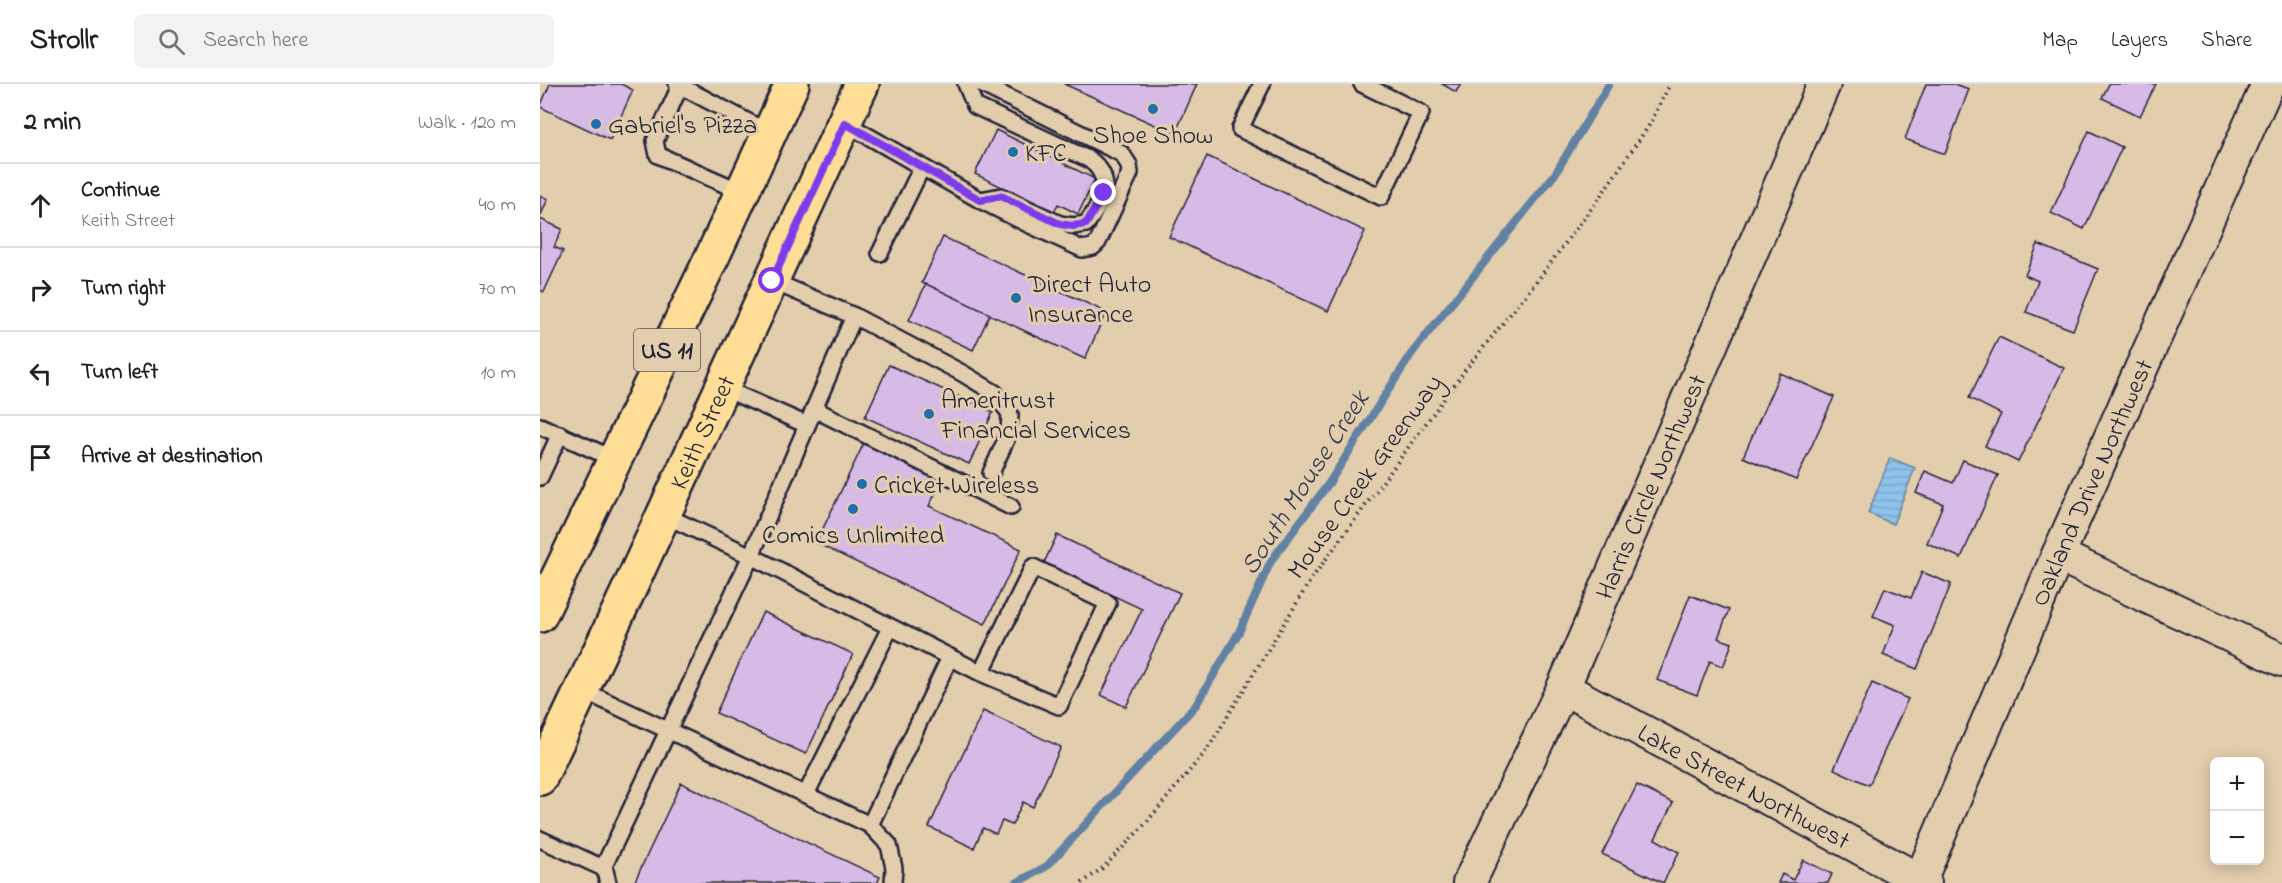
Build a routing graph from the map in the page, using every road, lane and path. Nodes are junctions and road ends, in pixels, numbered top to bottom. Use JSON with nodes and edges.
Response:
{"nodes":[{"id":1,"x":792,"y":84,"type":"edge"},
{"id":2,"x":846,"y":84,"type":"edge"},
{"id":3,"x":862,"y":84,"type":"edge"},
{"id":4,"x":966,"y":84,"type":"edge"},
{"id":5,"x":981,"y":84,"type":"edge"},
{"id":6,"x":1262,"y":84,"type":"edge"},
{"id":7,"x":1362,"y":84,"type":"edge"},
{"id":8,"x":1670,"y":84,"type":"edge"},
{"id":9,"x":1824,"y":84,"type":"edge"},
{"id":10,"x":2268,"y":84,"type":"edge"},
{"id":11,"x":687,"y":87,"type":"edge"},
{"id":12,"x":845,"y":123,"type":"junction"},
{"id":13,"x":770,"y":133,"type":"junction"},
{"id":14,"x":922,"y":167,"type":"junction"},
{"id":15,"x":820,"y":175,"type":"junction"},
{"id":16,"x":742,"y":192,"type":"junction"},
{"id":17,"x":980,"y":200,"type":"junction"},
{"id":18,"x":880,"y":253,"type":"dead end"},
{"id":19,"x":772,"y":281,"type":"junction"},
{"id":20,"x":854,"y":316,"type":"junction"},
{"id":21,"x":723,"y":388,"type":"junction"},
{"id":22,"x":814,"y":409,"type":"junction"},
{"id":23,"x":807,"y":425,"type":"junction"},
{"id":24,"x":540,"y":426,"type":"edge"},
{"id":25,"x":560,"y":434,"type":"junction"},
{"id":26,"x":615,"y":459,"type":"junction"},
{"id":27,"x":991,"y":473,"type":"dead end"},
{"id":28,"x":540,"y":477,"type":"edge"},
{"id":29,"x":1011,"y":507,"type":"dead end"},
{"id":30,"x":664,"y":515,"type":"junction"},
{"id":31,"x":2058,"y":555,"type":"junction"},
{"id":32,"x":751,"y":556,"type":"junction"},
{"id":33,"x":540,"y":615,"type":"edge"},
{"id":34,"x":890,"y":628,"type":"junction"},
{"id":35,"x":950,"y":657,"type":"junction"},
{"id":36,"x":2282,"y":660,"type":"edge"},
{"id":37,"x":981,"y":673,"type":"junction"},
{"id":38,"x":1563,"y":688,"type":"junction"},
{"id":39,"x":582,"y":690,"type":"junction"},
{"id":40,"x":669,"y":729,"type":"junction"},
{"id":41,"x":540,"y":778,"type":"edge"},
{"id":42,"x":806,"y":794,"type":"junction"},
{"id":43,"x":870,"y":825,"type":"junction"},
{"id":44,"x":540,"y":839,"type":"edge"},
{"id":45,"x":604,"y":866,"type":"junction"},
{"id":46,"x":1921,"y":882,"type":"edge"},
{"id":47,"x":608,"y":883,"type":"edge"},
{"id":48,"x":893,"y":883,"type":"edge"},
{"id":49,"x":1082,"y":883,"type":"edge"},
{"id":50,"x":1469,"y":883,"type":"edge"}],
"edges":[{"from":1,"to":13,"type":"main road","number":"US 11"},
{"from":2,"to":15,"type":"main road"},
{"from":3,"to":12,"type":"main road","name":"Keith Street","number":"US 11"},
{"from":4,"to":17,"type":"lane"},
{"from":5,"to":17,"type":"lane"},
{"from":6,"to":7,"type":"lane"},
{"from":8,"to":49,"type":"path","name":"Mouse Creek Greenway"},
{"from":9,"to":38,"type":"street","name":"Harris Circle Northwest"},
{"from":10,"to":31,"type":"street","name":"Oakland Drive Northwest"},
{"from":11,"to":13,"type":"lane"},
{"from":11,"to":16,"type":"lane"},
{"from":12,"to":14,"type":"lane"},
{"from":12,"to":15,"type":"main road","name":"Keith Street","number":"US 11"},
{"from":13,"to":16,"type":"main road","number":"US 11"},
{"from":14,"to":17,"type":"lane"},
{"from":14,"to":18,"type":"lane"},
{"from":15,"to":19,"type":"main road","name":"Keith Street","number":"US 11"},
{"from":16,"to":26,"type":"main road","number":"US 11"},
{"from":19,"to":20,"type":"lane"},
{"from":19,"to":21,"type":"main road","name":"Keith Street","number":"US 11"},
{"from":20,"to":22,"type":"lane"},
{"from":20,"to":27,"type":"lane"},
{"from":21,"to":23,"type":"lane"},
{"from":21,"to":30,"type":"main road","name":"Keith Street","number":"US 11"},
{"from":22,"to":23,"type":"lane"},
{"from":22,"to":29,"type":"lane"},
{"from":23,"to":32,"type":"lane"},
{"from":24,"to":25,"type":"lane"},
{"from":25,"to":26,"type":"lane"},
{"from":25,"to":28,"type":"lane"},
{"from":26,"to":33,"type":"main road","number":"US 11"},
{"from":30,"to":32,"type":"lane"},
{"from":30,"to":39,"type":"main road","name":"Keith Street","number":"US 11"},
{"from":31,"to":36,"type":"street"},
{"from":31,"to":46,"type":"street","name":"Oakland Drive Northwest"},
{"from":32,"to":34,"type":"lane"},
{"from":32,"to":40,"type":"lane"},
{"from":34,"to":35,"type":"lane"},
{"from":34,"to":42,"type":"lane"},
{"from":35,"to":37,"type":"lane"},
{"from":35,"to":43,"type":"lane"},
{"from":37,"to":37,"type":"lane"},
{"from":38,"to":46,"type":"street","name":"Lake Street Northwest"},
{"from":38,"to":50,"type":"street","name":"Harris Circle Northwest"},
{"from":39,"to":40,"type":"lane"},
{"from":39,"to":41,"type":"main road","name":"Keith Street","number":"US 11"},
{"from":40,"to":42,"type":"lane"},
{"from":40,"to":45,"type":"lane"},
{"from":42,"to":43,"type":"lane"},
{"from":43,"to":48,"type":"lane"},
{"from":44,"to":45,"type":"lane"},
{"from":45,"to":47,"type":"lane"}]}
